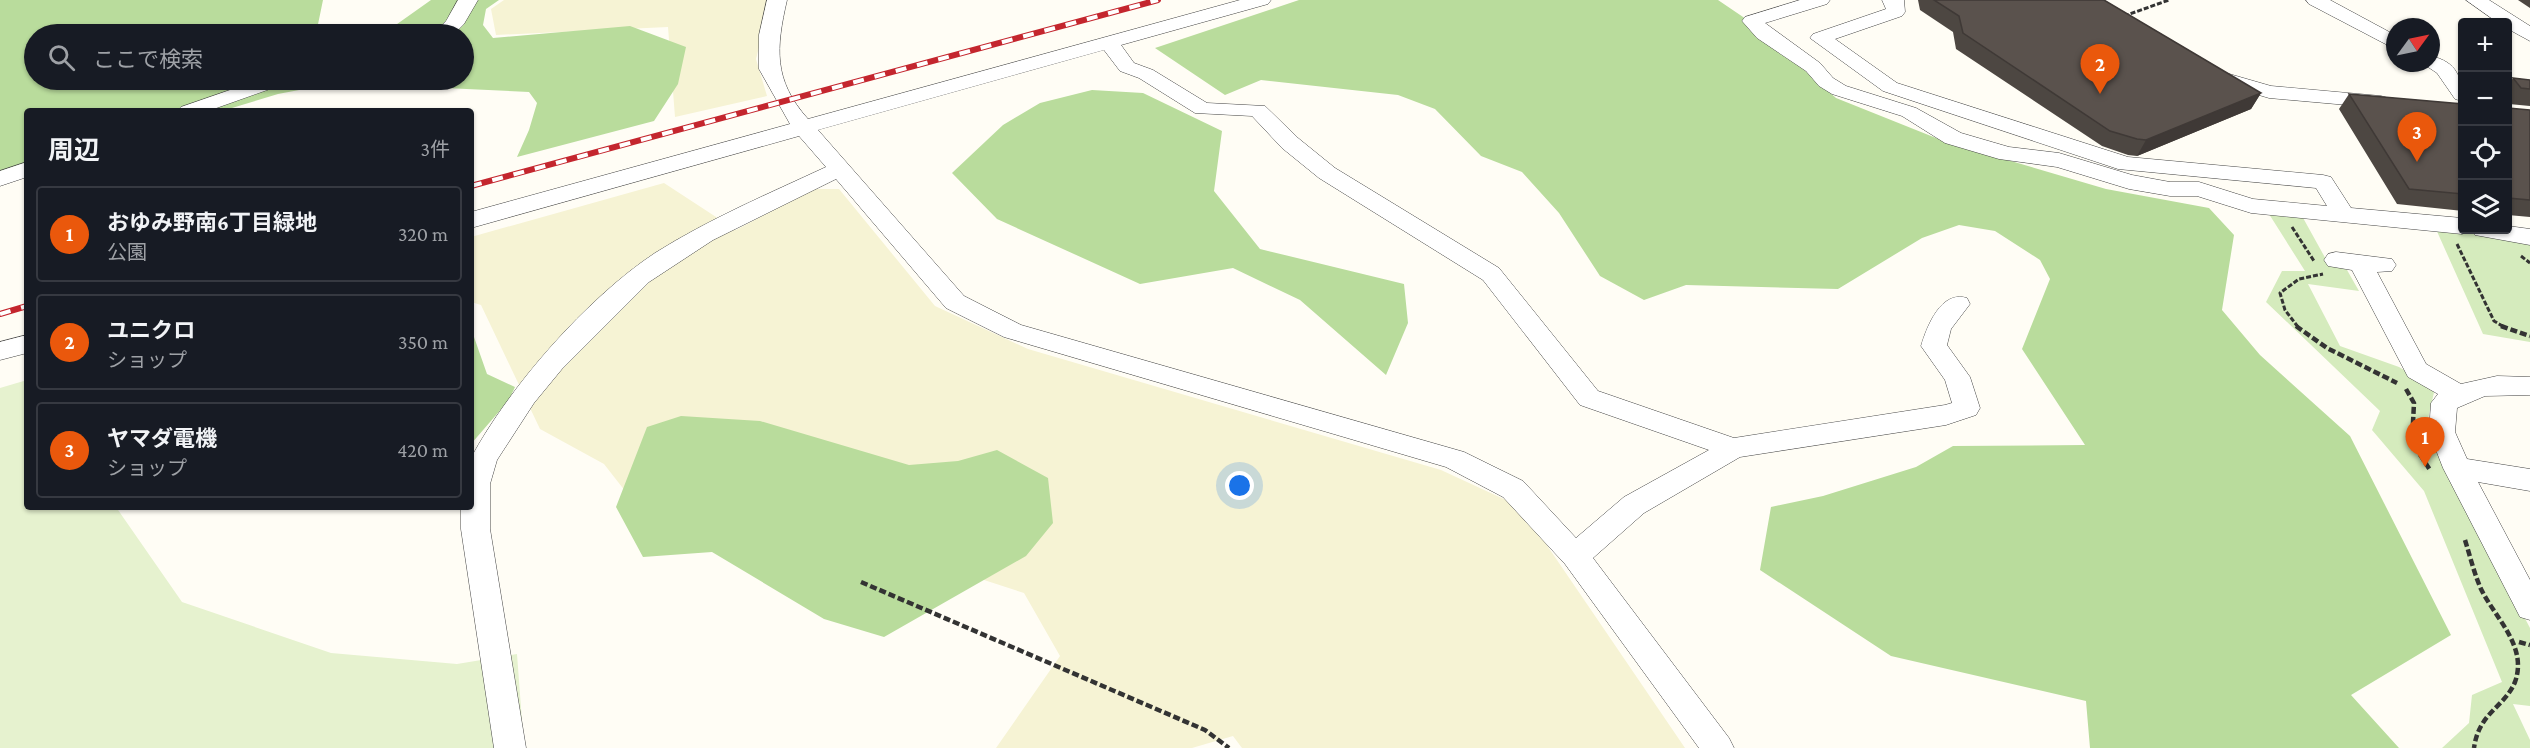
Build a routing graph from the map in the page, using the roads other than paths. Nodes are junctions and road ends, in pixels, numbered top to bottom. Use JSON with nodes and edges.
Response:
{"nodes":[{"id":1,"x":468,"y":0,"type":"edge"},
{"id":2,"x":777,"y":0,"type":"edge"},
{"id":3,"x":1218,"y":0,"type":"edge"},
{"id":4,"x":1261,"y":0,"type":"edge"},
{"id":5,"x":1820,"y":0,"type":"edge"},
{"id":6,"x":1892,"y":0,"type":"edge"},
{"id":7,"x":2316,"y":0,"type":"edge"},
{"id":8,"x":2476,"y":0,"type":"edge"},
{"id":9,"x":454,"y":24,"type":"edge"},
{"id":10,"x":2530,"y":35,"type":"edge"},
{"id":11,"x":2386,"y":38,"type":"edge"},
{"id":12,"x":1108,"y":42,"type":"junction"},
{"id":13,"x":2440,"y":67,"type":"edge"},
{"id":14,"x":2200,"y":68,"type":"edge"},
{"id":15,"x":2458,"y":88,"type":"edge"},
{"id":16,"x":248,"y":90,"type":"edge"},
{"id":17,"x":2399,"y":103,"type":"edge"},
{"id":18,"x":2442,"y":106,"type":"edge"},
{"id":19,"x":197,"y":108,"type":"edge"},
{"id":20,"x":2458,"y":108,"type":"edge"},
{"id":21,"x":798,"y":121,"type":"junction"},
{"id":22,"x":839,"y":169,"type":"junction"},
{"id":23,"x":24,"y":170,"type":"edge"},
{"id":24,"x":0,"y":178,"type":"edge"},
{"id":25,"x":474,"y":203,"type":"edge"},
{"id":26,"x":2344,"y":215,"type":"junction"},
{"id":27,"x":474,"y":219,"type":"edge"},
{"id":28,"x":2455,"y":225,"type":"edge"},
{"id":29,"x":2510,"y":234,"type":"edge"},
{"id":30,"x":2530,"y":237,"type":"edge"},
{"id":31,"x":2354,"y":268,"type":"road end"},
{"id":32,"x":1958,"y":303,"type":"dead end"},
{"id":33,"x":24,"y":328,"type":"edge"},
{"id":34,"x":0,"y":334,"type":"edge"},
{"id":35,"x":24,"y":345,"type":"edge"},
{"id":36,"x":0,"y":351,"type":"edge"},
{"id":37,"x":2530,"y":386,"type":"edge"},
{"id":38,"x":2457,"y":393,"type":"junction"},
{"id":39,"x":1734,"y":448,"type":"junction"},
{"id":40,"x":2446,"y":473,"type":"junction"},
{"id":41,"x":2530,"y":480,"type":"edge"},
{"id":42,"x":1575,"y":556,"type":"junction"},
{"id":43,"x":2523,"y":582,"type":"edge"},
{"id":44,"x":2530,"y":608,"type":"edge"},
{"id":45,"x":510,"y":748,"type":"edge"},
{"id":46,"x":1718,"y":748,"type":"edge"}],
"edges":[{"from":1,"to":9,"type":"street"},
{"from":2,"to":21,"type":"street"},
{"from":3,"to":21,"type":"street"},
{"from":4,"to":12,"type":"street"},
{"from":5,"to":26,"type":"street"},
{"from":6,"to":26,"type":"street"},
{"from":7,"to":11,"type":"street"},
{"from":8,"to":10,"type":"street"},
{"from":12,"to":21,"type":"street"},
{"from":12,"to":39,"type":"street"},
{"from":13,"to":15,"type":"street"},
{"from":14,"to":17,"type":"street"},
{"from":16,"to":19,"type":"street"},
{"from":18,"to":20,"type":"street"},
{"from":21,"to":22,"type":"street"},
{"from":21,"to":25,"type":"street"},
{"from":21,"to":27,"type":"street"},
{"from":22,"to":42,"type":"street"},
{"from":22,"to":45,"type":"street"},
{"from":23,"to":24,"type":"street"},
{"from":26,"to":28,"type":"street"},
{"from":29,"to":30,"type":"street"},
{"from":31,"to":38,"type":"street"},
{"from":32,"to":39,"type":"street"},
{"from":33,"to":34,"type":"street"},
{"from":35,"to":36,"type":"street"},
{"from":37,"to":38,"type":"street"},
{"from":38,"to":40,"type":"street"},
{"from":39,"to":42,"type":"street"},
{"from":40,"to":41,"type":"street"},
{"from":40,"to":43,"type":"street"},
{"from":42,"to":46,"type":"street"},
{"from":43,"to":44,"type":"street"}]}
